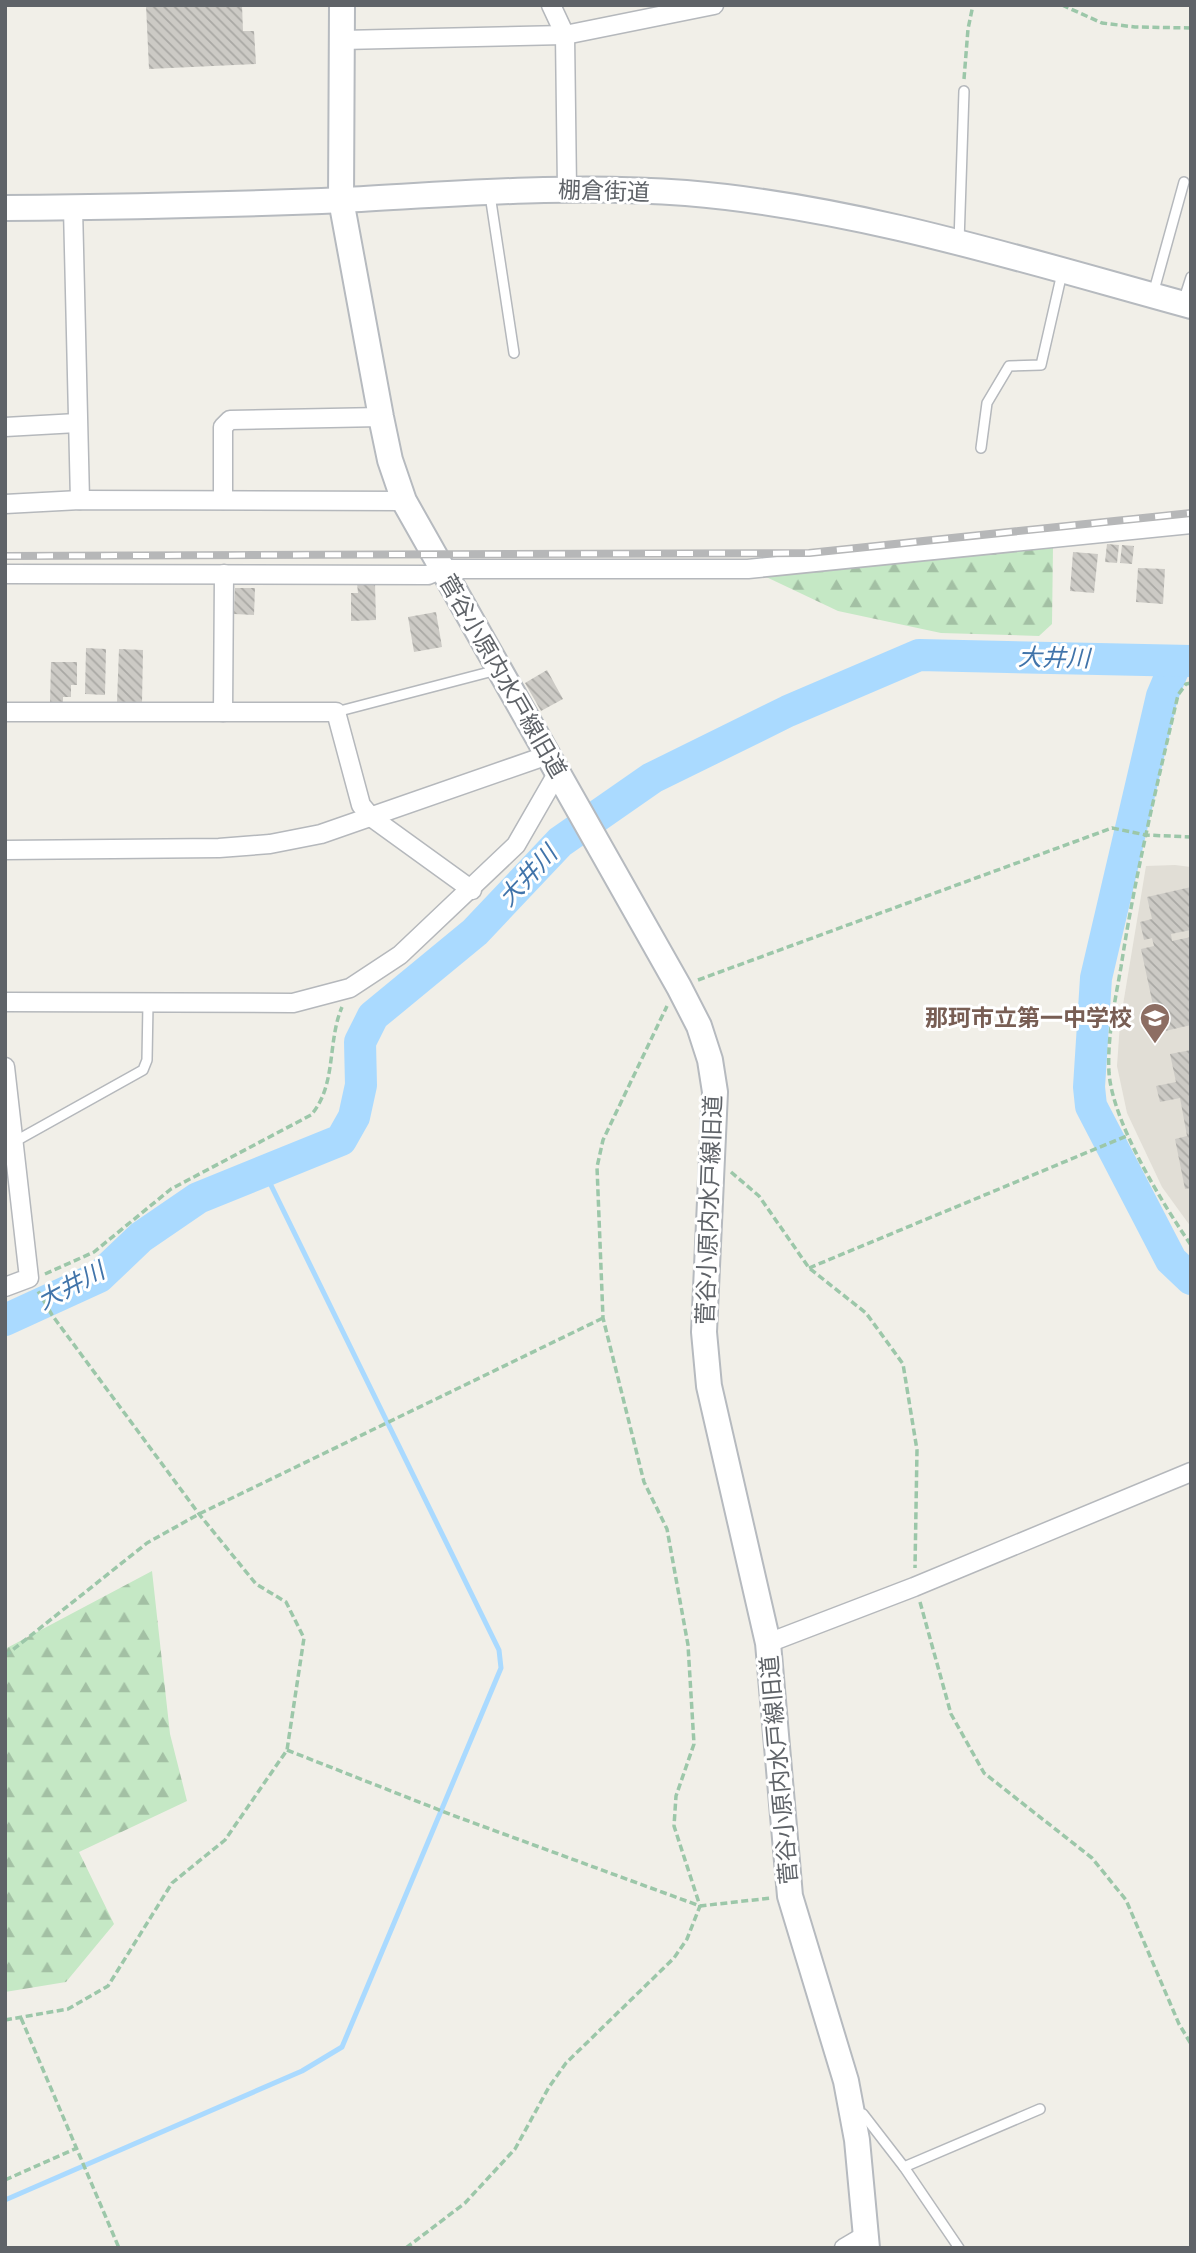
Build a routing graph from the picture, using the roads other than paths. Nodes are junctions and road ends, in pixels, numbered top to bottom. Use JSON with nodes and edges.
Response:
{"nodes":[{"id":1,"x":342,"y":5,"type":"edge"},
{"id":2,"x":551,"y":5,"type":"edge"},
{"id":3,"x":705,"y":7,"type":"edge"},
{"id":4,"x":565,"y":35,"type":"junction"},
{"id":5,"x":342,"y":40,"type":"junction"},
{"id":6,"x":964,"y":91,"type":"road end"},
{"id":7,"x":1184,"y":182,"type":"dead end"},
{"id":8,"x":567,"y":188,"type":"junction"},
{"id":9,"x":489,"y":190,"type":"junction"},
{"id":10,"x":341,"y":200,"type":"junction"},
{"id":11,"x":5,"y":208,"type":"edge"},
{"id":12,"x":73,"y":208,"type":"junction"},
{"id":13,"x":959,"y":243,"type":"junction"},
{"id":14,"x":1063,"y":270,"type":"junction"},
{"id":15,"x":1191,"y":277,"type":"edge"},
{"id":16,"x":1152,"y":295,"type":"junction"},
{"id":17,"x":1186,"y":305,"type":"edge"},
{"id":18,"x":514,"y":353,"type":"dead end"},
{"id":19,"x":381,"y":417,"type":"junction"},
{"id":20,"x":78,"y":423,"type":"junction"},
{"id":21,"x":5,"y":427,"type":"edge"},
{"id":22,"x":981,"y":448,"type":"dead end"},
{"id":23,"x":80,"y":500,"type":"junction"},
{"id":24,"x":222,"y":500,"type":"junction"},
{"id":25,"x":404,"y":501,"type":"junction"},
{"id":26,"x":5,"y":504,"type":"edge"},
{"id":27,"x":1191,"y":524,"type":"edge"},
{"id":28,"x":443,"y":569,"type":"junction"},
{"id":29,"x":5,"y":573,"type":"edge"},
{"id":30,"x":224,"y":575,"type":"junction"},
{"id":31,"x":499,"y":670,"type":"junction"},
{"id":32,"x":5,"y":712,"type":"edge"},
{"id":33,"x":223,"y":712,"type":"junction"},
{"id":34,"x":337,"y":712,"type":"junction"},
{"id":35,"x":553,"y":764,"type":"junction"},
{"id":36,"x":371,"y":817,"type":"junction"},
{"id":37,"x":5,"y":850,"type":"edge"},
{"id":38,"x":472,"y":890,"type":"junction"},
{"id":39,"x":5,"y":1002,"type":"edge"},
{"id":40,"x":148,"y":1004,"type":"junction"},
{"id":41,"x":5,"y":1067,"type":"edge"},
{"id":42,"x":12,"y":1152,"type":"edge"},
{"id":43,"x":5,"y":1287,"type":"edge"},
{"id":44,"x":1191,"y":1472,"type":"edge"},
{"id":45,"x":768,"y":1643,"type":"junction"},
{"id":46,"x":1040,"y":2109,"type":"dead end"},
{"id":47,"x":852,"y":2112,"type":"junction"},
{"id":48,"x":904,"y":2167,"type":"junction"},
{"id":49,"x":866,"y":2241,"type":"edge"},
{"id":50,"x":844,"y":2248,"type":"edge"},
{"id":51,"x":959,"y":2248,"type":"edge"}],
"edges":[{"from":1,"to":5,"type":"street","name":"菅谷小原内水戸線旧道"},
{"from":2,"to":4,"type":"street"},
{"from":3,"to":4,"type":"street"},
{"from":4,"to":5,"type":"street"},
{"from":4,"to":8,"type":"street"},
{"from":5,"to":10,"type":"street","name":"菅谷小原内水戸線旧道"},
{"from":6,"to":13,"type":"lane"},
{"from":7,"to":16,"type":"lane"},
{"from":8,"to":9,"type":"street","name":"棚倉街道"},
{"from":8,"to":13,"type":"street","name":"棚倉街道"},
{"from":9,"to":10,"type":"street","name":"棚倉街道"},
{"from":9,"to":18,"type":"lane"},
{"from":10,"to":12,"type":"street","name":"棚倉街道"},
{"from":10,"to":19,"type":"street","name":"菅谷小原内水戸線旧道"},
{"from":11,"to":12,"type":"street","name":"棚倉街道"},
{"from":12,"to":20,"type":"street"},
{"from":13,"to":14,"type":"street","name":"棚倉街道"},
{"from":14,"to":16,"type":"street","name":"棚倉街道"},
{"from":14,"to":22,"type":"lane"},
{"from":15,"to":17,"type":"lane"},
{"from":16,"to":17,"type":"street","name":"棚倉街道"},
{"from":19,"to":24,"type":"street"},
{"from":19,"to":25,"type":"street","name":"菅谷小原内水戸線旧道"},
{"from":20,"to":21,"type":"street"},
{"from":20,"to":23,"type":"street"},
{"from":23,"to":24,"type":"street"},
{"from":23,"to":26,"type":"street"},
{"from":24,"to":25,"type":"street"},
{"from":25,"to":28,"type":"street","name":"菅谷小原内水戸線旧道"},
{"from":27,"to":28,"type":"street"},
{"from":28,"to":30,"type":"street"},
{"from":28,"to":31,"type":"street","name":"菅谷小原内水戸線旧道"},
{"from":29,"to":30,"type":"street"},
{"from":30,"to":33,"type":"street"},
{"from":31,"to":34,"type":"lane"},
{"from":31,"to":35,"type":"street","name":"菅谷小原内水戸線旧道"},
{"from":32,"to":33,"type":"street"},
{"from":33,"to":34,"type":"street"},
{"from":34,"to":36,"type":"street"},
{"from":35,"to":36,"type":"street"},
{"from":35,"to":38,"type":"street"},
{"from":35,"to":45,"type":"street","name":"菅谷小原内水戸線旧道"},
{"from":36,"to":37,"type":"street"},
{"from":36,"to":38,"type":"street"},
{"from":38,"to":40,"type":"street"},
{"from":39,"to":40,"type":"street"},
{"from":40,"to":42,"type":"lane"},
{"from":41,"to":42,"type":"street"},
{"from":42,"to":43,"type":"street"},
{"from":44,"to":45,"type":"street"},
{"from":45,"to":47,"type":"street","name":"菅谷小原内水戸線旧道"},
{"from":46,"to":48,"type":"lane"},
{"from":47,"to":48,"type":"lane"},
{"from":47,"to":49,"type":"street","name":"菅谷小原内水戸線旧道"},
{"from":48,"to":51,"type":"lane"},
{"from":49,"to":50,"type":"street"}]}
